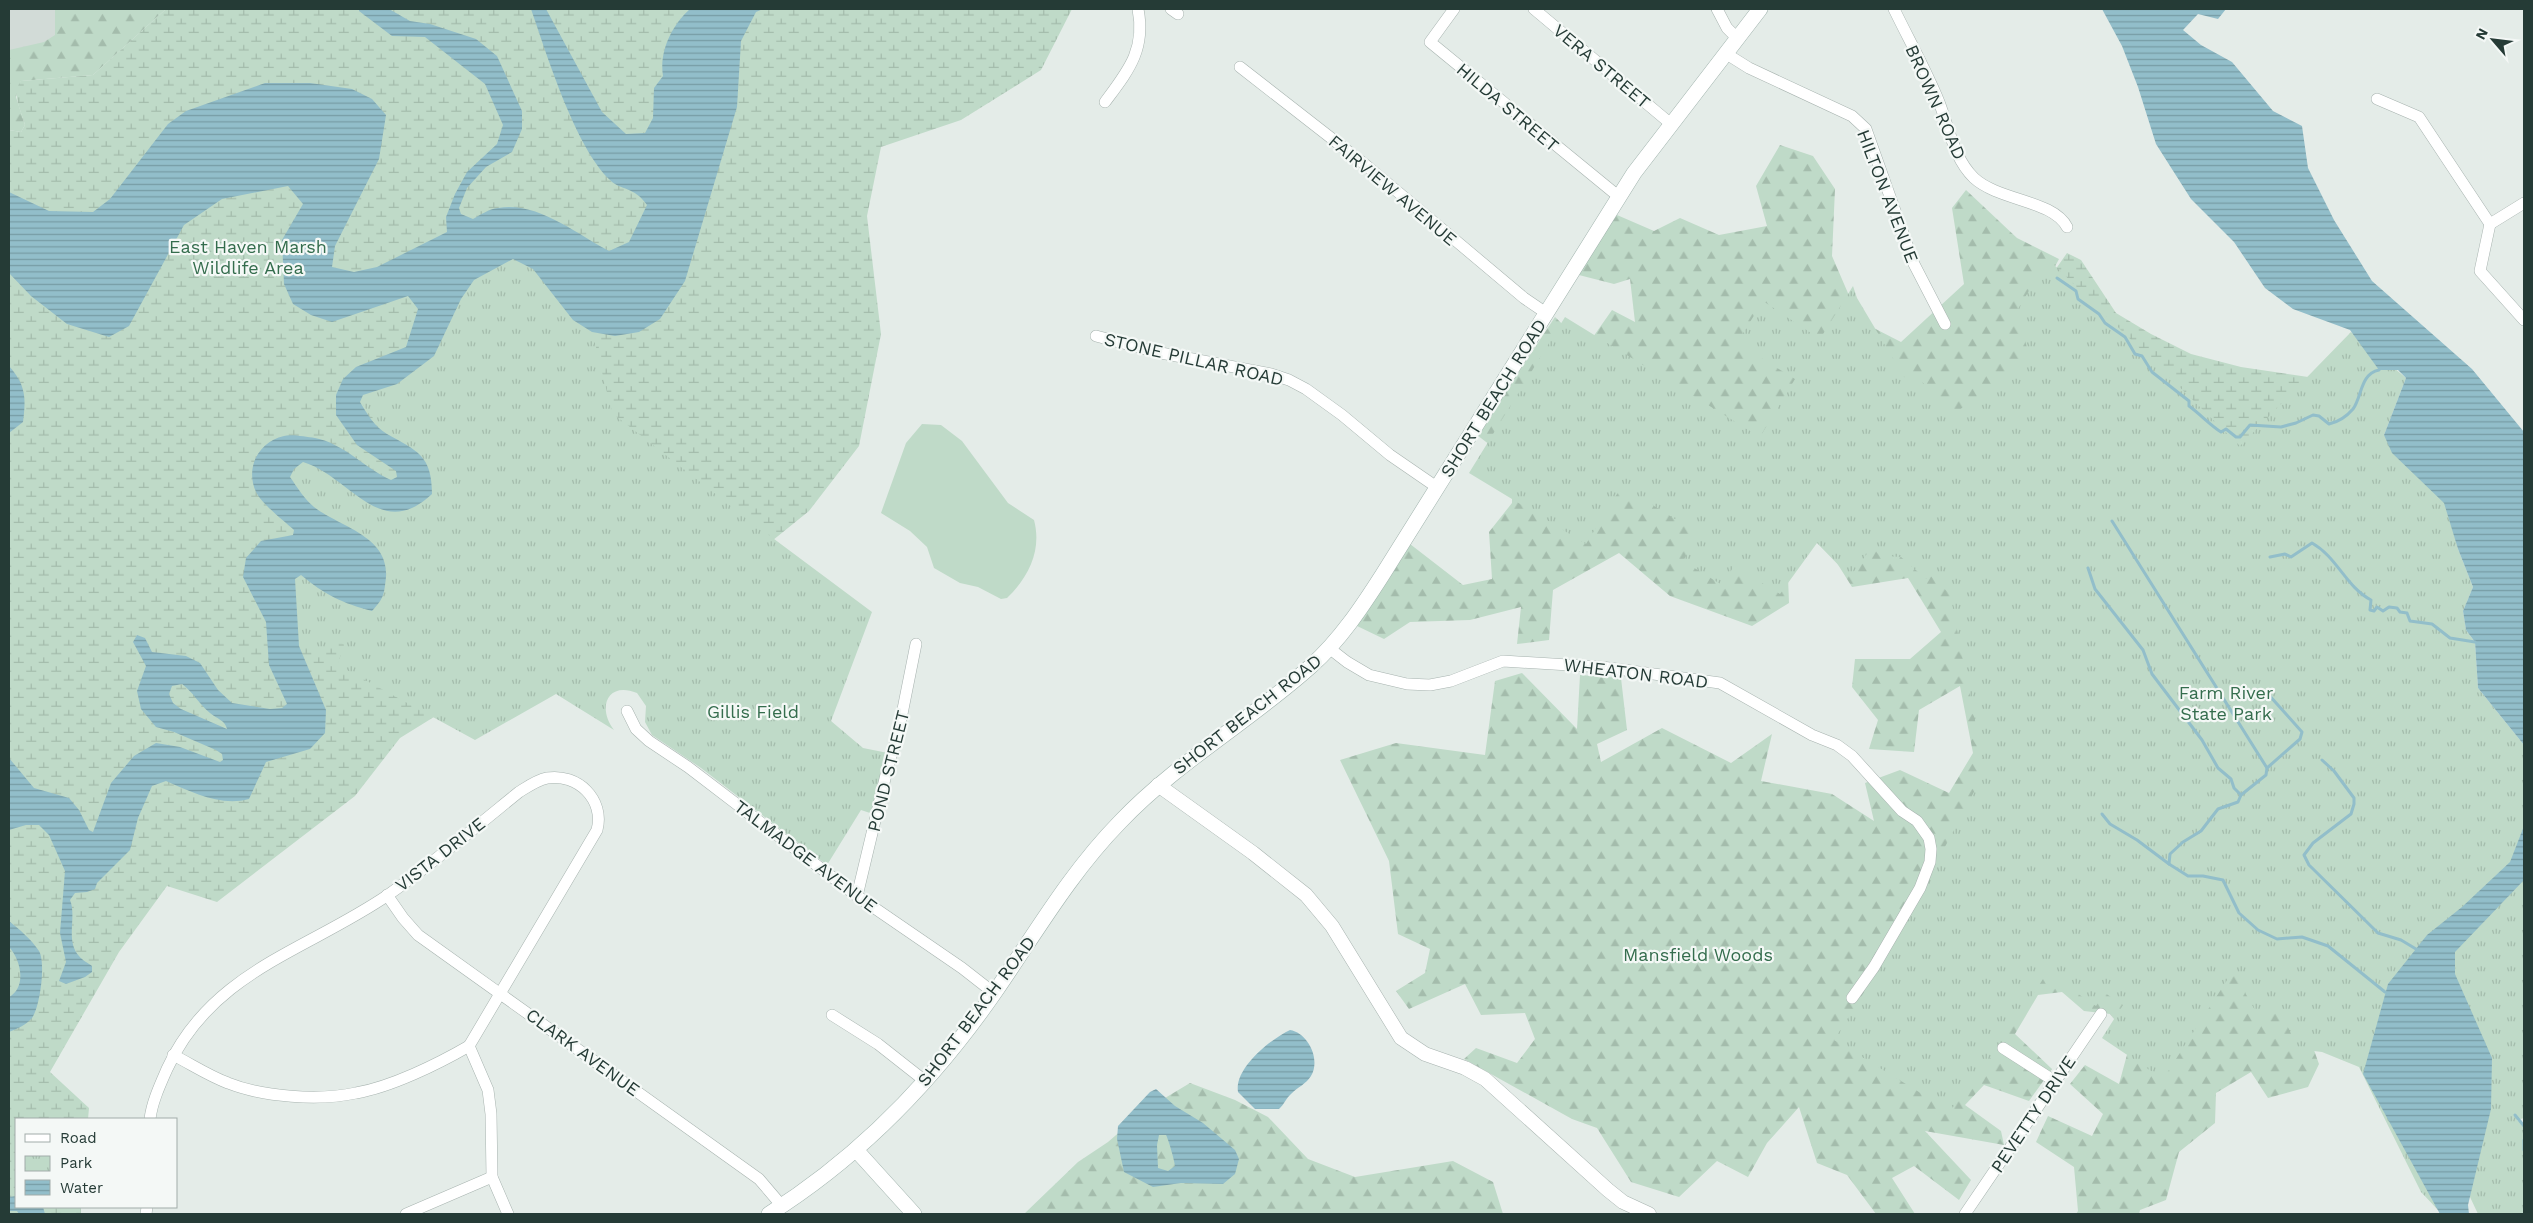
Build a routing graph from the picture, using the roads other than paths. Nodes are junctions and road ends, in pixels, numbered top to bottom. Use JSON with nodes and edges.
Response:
{"nodes":[{"id":1,"x":1138,"y":9,"type":"edge"},
{"id":2,"x":1454,"y":9,"type":"edge"},
{"id":3,"x":1534,"y":9,"type":"edge"},
{"id":4,"x":1717,"y":9,"type":"edge"},
{"id":5,"x":1760,"y":9,"type":"edge"},
{"id":6,"x":1894,"y":9,"type":"edge"},
{"id":7,"x":1737,"y":38,"type":"junction"},
{"id":8,"x":1725,"y":54,"type":"junction"},
{"id":9,"x":1240,"y":67,"type":"dead end"},
{"id":10,"x":2377,"y":98,"type":"dead end"},
{"id":11,"x":1105,"y":102,"type":"dead end"},
{"id":12,"x":1671,"y":124,"type":"junction"},
{"id":13,"x":1618,"y":196,"type":"junction"},
{"id":14,"x":2524,"y":203,"type":"edge"},
{"id":15,"x":2490,"y":224,"type":"junction"},
{"id":16,"x":2067,"y":227,"type":"dead end"},
{"id":17,"x":1546,"y":313,"type":"junction"},
{"id":18,"x":2524,"y":320,"type":"edge"},
{"id":19,"x":1945,"y":324,"type":"dead end"},
{"id":20,"x":1096,"y":336,"type":"dead end"},
{"id":21,"x":1438,"y":488,"type":"junction"},
{"id":22,"x":916,"y":644,"type":"dead end"},
{"id":23,"x":1329,"y":648,"type":"junction"},
{"id":24,"x":626,"y":710,"type":"dead end"},
{"id":25,"x":1158,"y":785,"type":"junction"},
{"id":26,"x":387,"y":895,"type":"junction"},
{"id":27,"x":857,"y":896,"type":"junction"},
{"id":28,"x":501,"y":992,"type":"junction"},
{"id":29,"x":994,"y":993,"type":"junction"},
{"id":30,"x":1852,"y":998,"type":"dead end"},
{"id":31,"x":2101,"y":1014,"type":"dead end"},
{"id":32,"x":832,"y":1015,"type":"dead end"},
{"id":33,"x":468,"y":1046,"type":"junction"},
{"id":34,"x":2003,"y":1048,"type":"dead end"},
{"id":35,"x":173,"y":1055,"type":"junction"},
{"id":36,"x":925,"y":1081,"type":"junction"},
{"id":37,"x":2056,"y":1082,"type":"junction"},
{"id":38,"x":150,"y":1118,"type":"edge"},
{"id":39,"x":857,"y":1151,"type":"junction"},
{"id":40,"x":492,"y":1177,"type":"junction"},
{"id":41,"x":782,"y":1206,"type":"junction"},
{"id":42,"x":406,"y":1214,"type":"edge"},
{"id":43,"x":508,"y":1214,"type":"edge"},
{"id":44,"x":770,"y":1214,"type":"edge"},
{"id":45,"x":914,"y":1214,"type":"edge"},
{"id":46,"x":1649,"y":1214,"type":"edge"},
{"id":47,"x":1965,"y":1214,"type":"edge"}],
"edges":[{"from":1,"to":11,"type":"street"},
{"from":2,"to":13,"type":"street","name":"HILDA STREET"},
{"from":3,"to":12,"type":"street","name":"VERA STREET"},
{"from":4,"to":7,"type":"street"},
{"from":5,"to":7,"type":"main road","name":"SHORT BEACH ROAD"},
{"from":6,"to":16,"type":"street","name":"BROWN ROAD"},
{"from":7,"to":8,"type":"main road","name":"SHORT BEACH ROAD"},
{"from":8,"to":12,"type":"main road","name":"SHORT BEACH ROAD"},
{"from":8,"to":19,"type":"street","name":"HILTON AVENUE"},
{"from":9,"to":17,"type":"street","name":"FAIRVIEW AVENUE"},
{"from":10,"to":15,"type":"street"},
{"from":12,"to":13,"type":"main road","name":"SHORT BEACH ROAD"},
{"from":13,"to":17,"type":"main road","name":"SHORT BEACH ROAD"},
{"from":14,"to":15,"type":"street"},
{"from":15,"to":18,"type":"street"},
{"from":17,"to":21,"type":"main road","name":"SHORT BEACH ROAD"},
{"from":20,"to":21,"type":"street","name":"STONE PILLAR ROAD"},
{"from":21,"to":23,"type":"main road","name":"SHORT BEACH ROAD"},
{"from":22,"to":27,"type":"street","name":"POND STREET"},
{"from":23,"to":25,"type":"main road","name":"SHORT BEACH ROAD"},
{"from":23,"to":30,"type":"street","name":"WHEATON ROAD"},
{"from":24,"to":27,"type":"street","name":"TALMADGE AVENUE"},
{"from":25,"to":29,"type":"main road","name":"SHORT BEACH ROAD"},
{"from":25,"to":46,"type":"street"},
{"from":26,"to":28,"type":"street","name":"CLARK AVENUE"},
{"from":26,"to":28,"type":"street","name":"VISTA DRIVE"},
{"from":26,"to":35,"type":"street","name":"VISTA DRIVE"},
{"from":27,"to":29,"type":"street","name":"TALMADGE AVENUE"},
{"from":28,"to":33,"type":"street","name":"VISTA DRIVE"},
{"from":28,"to":41,"type":"street","name":"CLARK AVENUE"},
{"from":29,"to":36,"type":"main road","name":"SHORT BEACH ROAD"},
{"from":31,"to":37,"type":"street","name":"PEVETTY DRIVE"},
{"from":32,"to":36,"type":"street"},
{"from":33,"to":35,"type":"street"},
{"from":33,"to":40,"type":"street"},
{"from":34,"to":37,"type":"street"},
{"from":35,"to":38,"type":"street","name":"VISTA DRIVE"},
{"from":36,"to":39,"type":"main road","name":"SHORT BEACH ROAD"},
{"from":37,"to":47,"type":"street","name":"PEVETTY DRIVE"},
{"from":39,"to":41,"type":"main road","name":"SHORT BEACH ROAD"},
{"from":39,"to":45,"type":"main road"},
{"from":40,"to":42,"type":"street"},
{"from":40,"to":43,"type":"street"},
{"from":41,"to":44,"type":"main road","name":"SHORT BEACH ROAD"}]}
